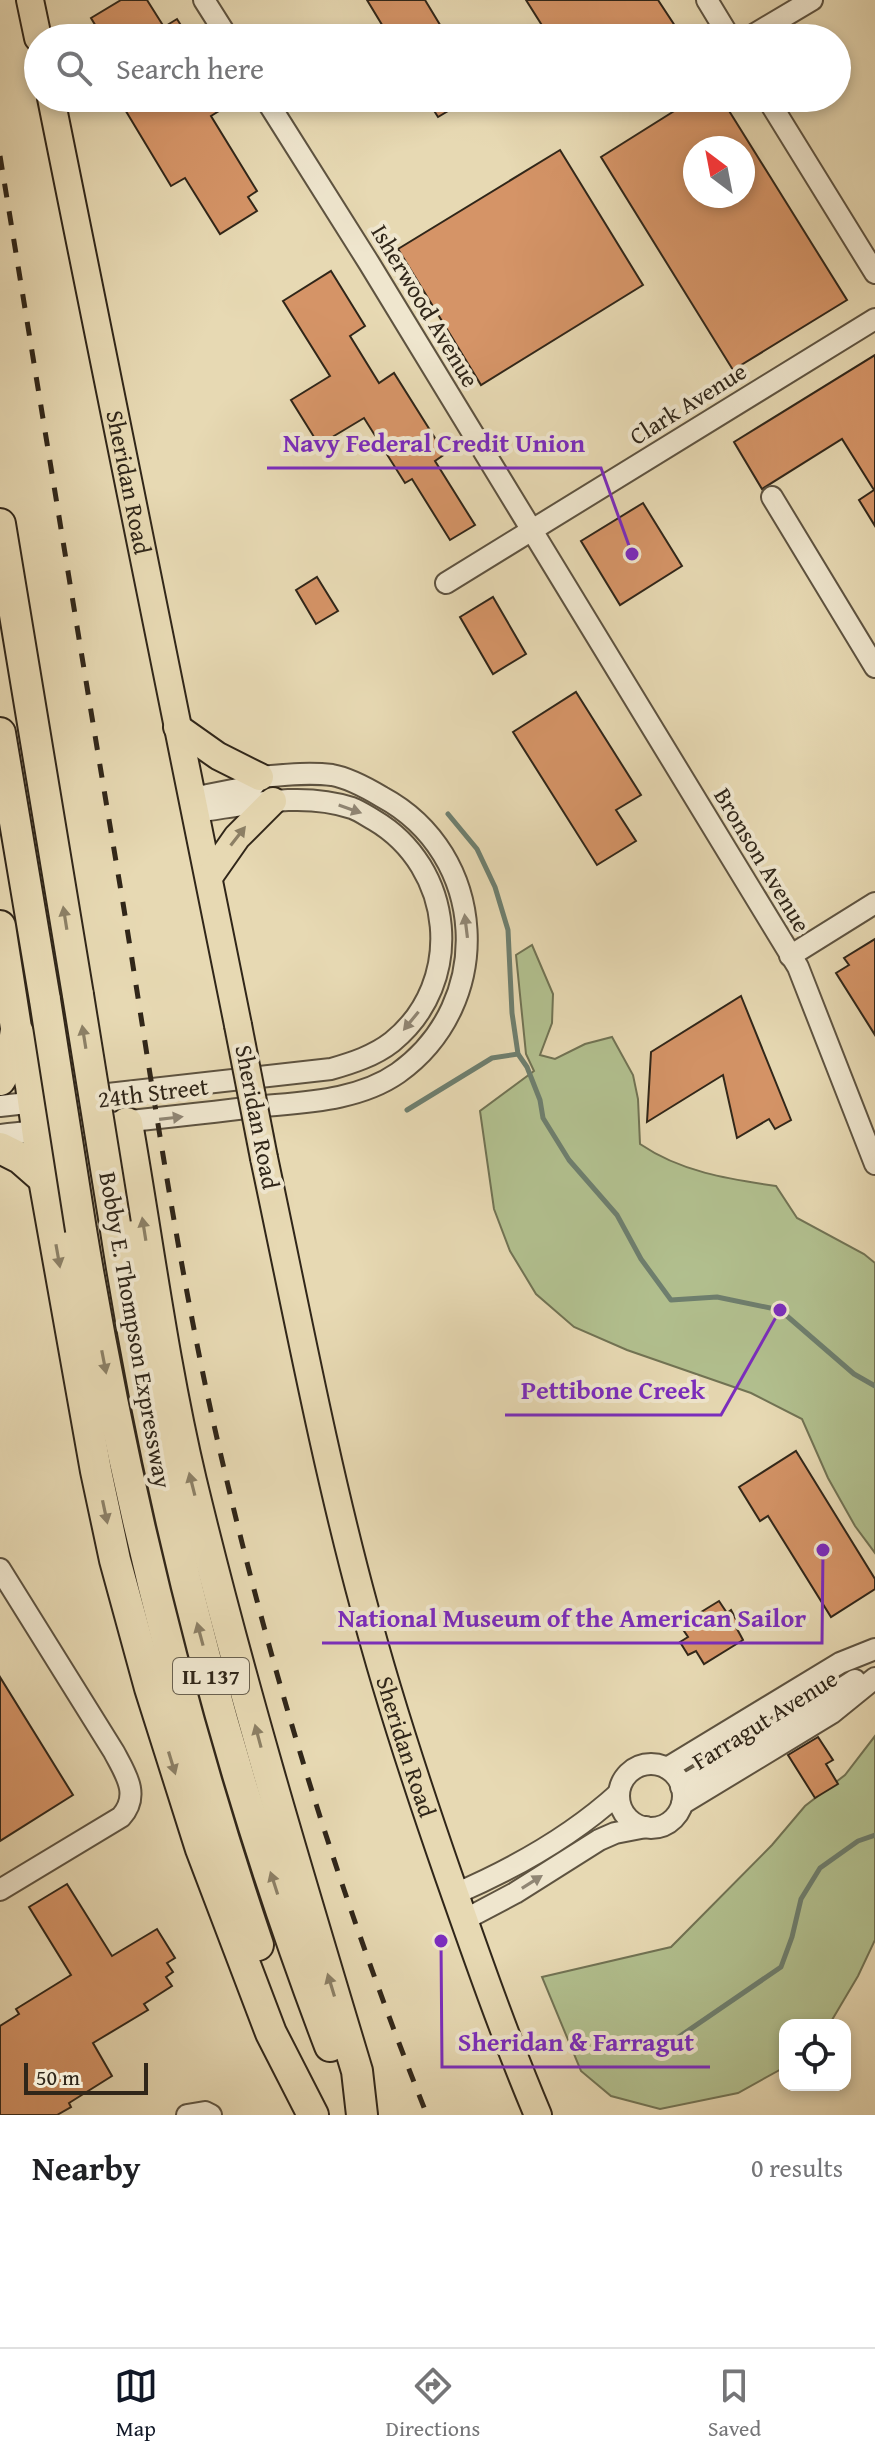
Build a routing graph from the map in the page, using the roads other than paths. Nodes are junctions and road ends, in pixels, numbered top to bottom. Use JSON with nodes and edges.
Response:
{"nodes":[{"id":1,"x":30,"y":0,"type":"edge"},
{"id":2,"x":204,"y":0,"type":"edge"},
{"id":3,"x":707,"y":0,"type":"edge"},
{"id":4,"x":812,"y":0,"type":"edge"},
{"id":5,"x":35,"y":24,"type":"edge"},
{"id":6,"x":219,"y":24,"type":"edge"},
{"id":7,"x":722,"y":24,"type":"edge"},
{"id":8,"x":772,"y":24,"type":"edge"},
{"id":9,"x":54,"y":112,"type":"edge"},
{"id":10,"x":274,"y":112,"type":"edge"},
{"id":11,"x":776,"y":112,"type":"edge"},
{"id":12,"x":875,"y":273,"type":"edge"},
{"id":13,"x":875,"y":319,"type":"edge"},
{"id":14,"x":772,"y":497,"type":"dead end"},
{"id":15,"x":0,"y":524,"type":"edge"},
{"id":16,"x":531,"y":531,"type":"junction"},
{"id":17,"x":446,"y":583,"type":"dead end"},
{"id":18,"x":875,"y":667,"type":"edge"},
{"id":19,"x":177,"y":727,"type":"junction"},
{"id":20,"x":0,"y":733,"type":"edge"},
{"id":21,"x":260,"y":777,"type":"junction"},
{"id":22,"x":688,"y":788,"type":"joint"},
{"id":23,"x":273,"y":801,"type":"junction"},
{"id":24,"x":194,"y":805,"type":"junction"},
{"id":25,"x":209,"y":877,"type":"junction"},
{"id":26,"x":875,"y":903,"type":"edge"},
{"id":27,"x":0,"y":926,"type":"edge"},
{"id":28,"x":790,"y":956,"type":"junction"},
{"id":29,"x":16,"y":1028,"type":"junction"},
{"id":30,"x":0,"y":1080,"type":"edge"},
{"id":31,"x":0,"y":1106,"type":"edge"},
{"id":32,"x":36,"y":1117,"type":"junction"},
{"id":33,"x":127,"y":1123,"type":"junction"},
{"id":34,"x":0,"y":1135,"type":"edge"},
{"id":35,"x":0,"y":1148,"type":"edge"},
{"id":36,"x":874,"y":1160,"type":"edge"},
{"id":37,"x":44,"y":1179,"type":"junction"},
{"id":38,"x":0,"y":1569,"type":"edge"},
{"id":39,"x":875,"y":1649,"type":"edge"},
{"id":40,"x":875,"y":1666,"type":"edge"},
{"id":41,"x":875,"y":1678,"type":"edge"},
{"id":42,"x":667,"y":1768,"type":"junction"},
{"id":43,"x":619,"y":1793,"type":"junction"},
{"id":44,"x":681,"y":1795,"type":"junction"},
{"id":45,"x":646,"y":1827,"type":"junction"},
{"id":46,"x":0,"y":1890,"type":"edge"},
{"id":47,"x":455,"y":1894,"type":"junction"},
{"id":48,"x":464,"y":1920,"type":"junction"},
{"id":49,"x":187,"y":2115,"type":"edge"},
{"id":50,"x":211,"y":2115,"type":"edge"},
{"id":51,"x":313,"y":2115,"type":"edge"},
{"id":52,"x":320,"y":2115,"type":"edge"},
{"id":53,"x":359,"y":2115,"type":"edge"},
{"id":54,"x":538,"y":2115,"type":"edge"}],
"edges":[{"from":1,"to":5,"type":"main road"},
{"from":2,"to":6,"type":"street"},
{"from":3,"to":7,"type":"street"},
{"from":4,"to":8,"type":"street"},
{"from":9,"to":19,"type":"main road","name":"Sheridan Road"},
{"from":10,"to":16,"type":"street","name":"Isherwood Avenue"},
{"from":11,"to":12,"type":"street"},
{"from":13,"to":16,"type":"street","name":"Clark Avenue"},
{"from":14,"to":18,"type":"street"},
{"from":53,"to":15,"type":"highway","name":"Bobby E. Thompson Expressway","number":"IL 137","one_way":true,"bridge":true},
{"from":16,"to":17,"type":"street","name":"Clark Avenue"},
{"from":16,"to":22,"type":"street","name":"Isherwood Avenue"},
{"from":19,"to":21,"type":"main road"},
{"from":19,"to":24,"type":"main road","name":"Sheridan Road"},
{"from":20,"to":52,"type":"highway","name":"Bobby E. Thompson Expressway","number":"IL 137","one_way":true,"bridge":true},
{"from":21,"to":24,"type":"street","name":"24th Street"},
{"from":33,"to":21,"type":"street","name":"24th Street","one_way":true},
{"from":22,"to":28,"type":"street","name":"Bronson Avenue"},
{"from":23,"to":24,"type":"street","name":"24th Street"},
{"from":25,"to":23,"type":"main road","one_way":true},
{"from":23,"to":32,"type":"street","name":"24th Street","one_way":true},
{"from":24,"to":25,"type":"main road","name":"Sheridan Road"},
{"from":25,"to":47,"type":"main road","name":"Sheridan Road","bridge":true},
{"from":26,"to":28,"type":"street","name":"Bronson Avenue"},
{"from":27,"to":29,"type":"highway"},
{"from":28,"to":36,"type":"street"},
{"from":29,"to":30,"type":"highway"},
{"from":29,"to":32,"type":"highway"},
{"from":31,"to":32,"type":"street","name":"24th Street"},
{"from":32,"to":33,"type":"street","name":"24th Street"},
{"from":32,"to":34,"type":"street","name":"24th Street"},
{"from":32,"to":37,"type":"highway"},
{"from":53,"to":33,"type":"highway","one_way":true},
{"from":35,"to":37,"type":"highway"},
{"from":37,"to":51,"type":"highway","one_way":true},
{"from":38,"to":46,"type":"street"},
{"from":39,"to":42,"type":"street","name":"Farragut Avenue"},
{"from":40,"to":44,"type":"street","name":"Farragut Avenue"},
{"from":41,"to":44,"type":"street","name":"Farragut Avenue"},
{"from":42,"to":43,"type":"street"},
{"from":42,"to":44,"type":"street"},
{"from":43,"to":45,"type":"street"},
{"from":43,"to":47,"type":"street"},
{"from":44,"to":45,"type":"street"},
{"from":48,"to":45,"type":"street","one_way":true},
{"from":47,"to":48,"type":"main road","name":"Sheridan Road"},
{"from":48,"to":54,"type":"main road","name":"Sheridan Road"},
{"from":49,"to":50,"type":"street"}]}
